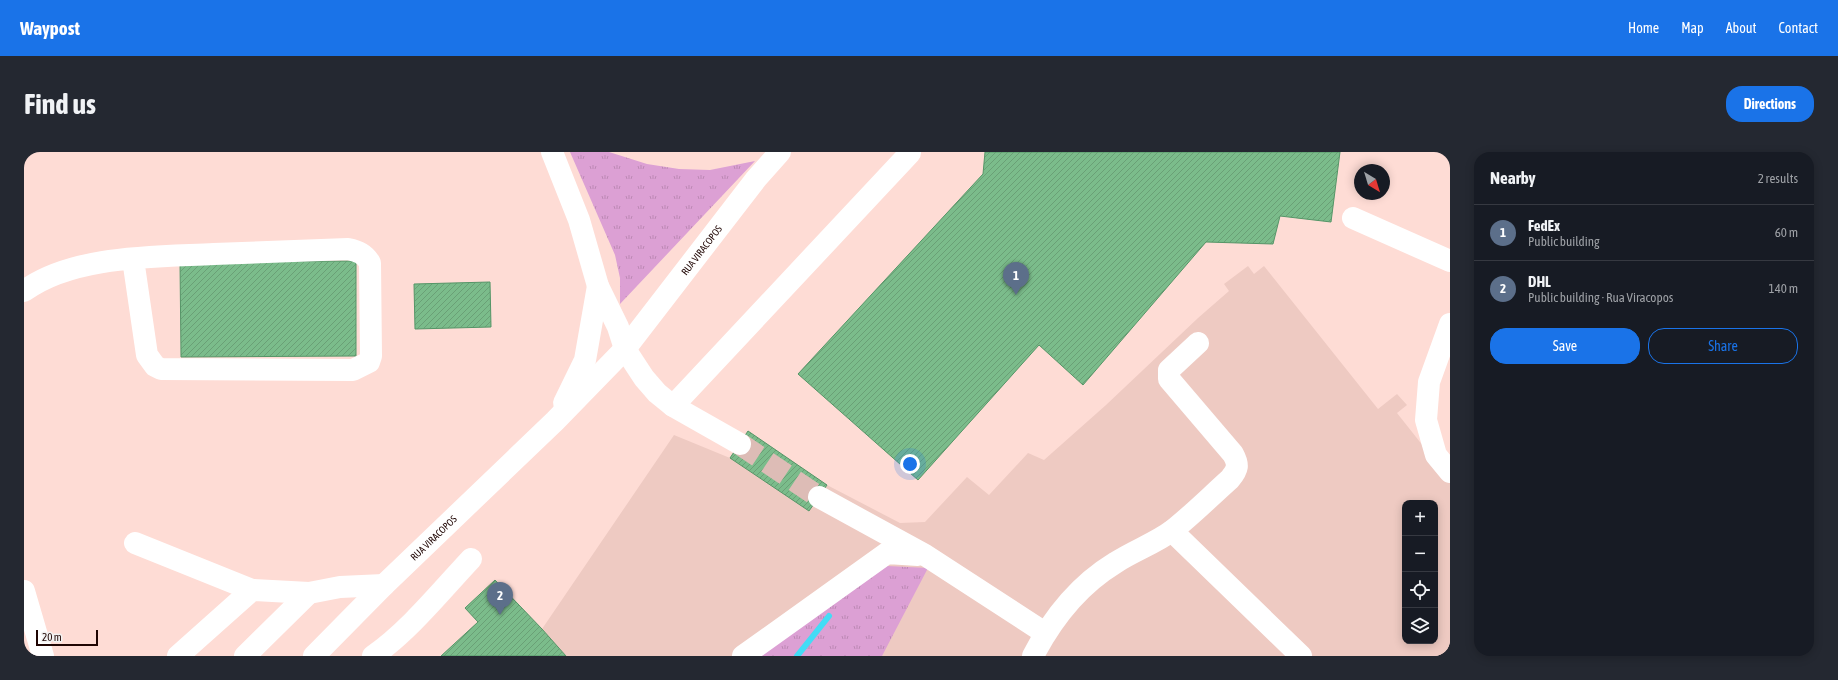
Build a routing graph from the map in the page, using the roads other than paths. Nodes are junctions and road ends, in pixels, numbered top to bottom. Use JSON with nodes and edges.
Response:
{"nodes":[{"id":1,"x":552,"y":152,"type":"edge"},
{"id":2,"x":780,"y":152,"type":"edge"},
{"id":3,"x":910,"y":153,"type":"dead end"},
{"id":4,"x":1353,"y":218,"type":"dead end"},
{"id":5,"x":133,"y":259,"type":"junction"},
{"id":6,"x":1450,"y":261,"type":"edge"},
{"id":7,"x":598,"y":286,"type":"junction"},
{"id":8,"x":24,"y":291,"type":"edge"},
{"id":9,"x":1450,"y":324,"type":"edge"},
{"id":10,"x":1198,"y":343,"type":"dead end"},
{"id":11,"x":625,"y":349,"type":"junction"},
{"id":12,"x":673,"y":406,"type":"junction"},
{"id":13,"x":555,"y":421,"type":"junction"},
{"id":14,"x":740,"y":444,"type":"tunnel mouth"},
{"id":15,"x":1450,"y":472,"type":"edge"},
{"id":16,"x":819,"y":497,"type":"tunnel mouth"},
{"id":17,"x":1172,"y":531,"type":"junction"},
{"id":18,"x":135,"y":543,"type":"dead end"},
{"id":19,"x":925,"y":556,"type":"junction"},
{"id":20,"x":471,"y":559,"type":"dead end"},
{"id":21,"x":384,"y":585,"type":"junction"},
{"id":22,"x":252,"y":590,"type":"junction"},
{"id":23,"x":24,"y":591,"type":"edge"},
{"id":24,"x":309,"y":593,"type":"junction"},
{"id":25,"x":1045,"y":633,"type":"junction"},
{"id":26,"x":35,"y":646,"type":"edge"},
{"id":27,"x":326,"y":653,"type":"edge"},
{"id":28,"x":1036,"y":655,"type":"edge"},
{"id":29,"x":178,"y":656,"type":"edge"},
{"id":30,"x":246,"y":656,"type":"edge"},
{"id":31,"x":373,"y":656,"type":"edge"},
{"id":32,"x":743,"y":656,"type":"edge"},
{"id":33,"x":1301,"y":656,"type":"edge"}],
"edges":[{"from":1,"to":7,"type":"street","name":"RUA VIRACOPOS"},
{"from":2,"to":11,"type":"street","name":"RUA VIRACOPOS"},
{"from":3,"to":12,"type":"street"},
{"from":4,"to":6,"type":"street"},
{"from":5,"to":5,"type":"street"},
{"from":5,"to":8,"type":"street"},
{"from":7,"to":11,"type":"street","name":"RUA VIRACOPOS"},
{"from":7,"to":13,"type":"street","name":"RUA VIRACOPOS"},
{"from":9,"to":15,"type":"street"},
{"from":10,"to":17,"type":"street"},
{"from":11,"to":12,"type":"street"},
{"from":11,"to":13,"type":"street","name":"RUA VIRACOPOS"},
{"from":12,"to":14,"type":"street"},
{"from":13,"to":21,"type":"street","name":"RUA VIRACOPOS"},
{"from":16,"to":19,"type":"street"},
{"from":17,"to":25,"type":"street"},
{"from":17,"to":33,"type":"street"},
{"from":18,"to":22,"type":"street"},
{"from":19,"to":25,"type":"street"},
{"from":19,"to":32,"type":"street"},
{"from":20,"to":31,"type":"street"},
{"from":21,"to":24,"type":"street"},
{"from":21,"to":27,"type":"street","name":"RUA VIRACOPOS"},
{"from":22,"to":24,"type":"street"},
{"from":22,"to":29,"type":"street"},
{"from":23,"to":26,"type":"street"},
{"from":24,"to":30,"type":"street"},
{"from":25,"to":28,"type":"street"}]}
